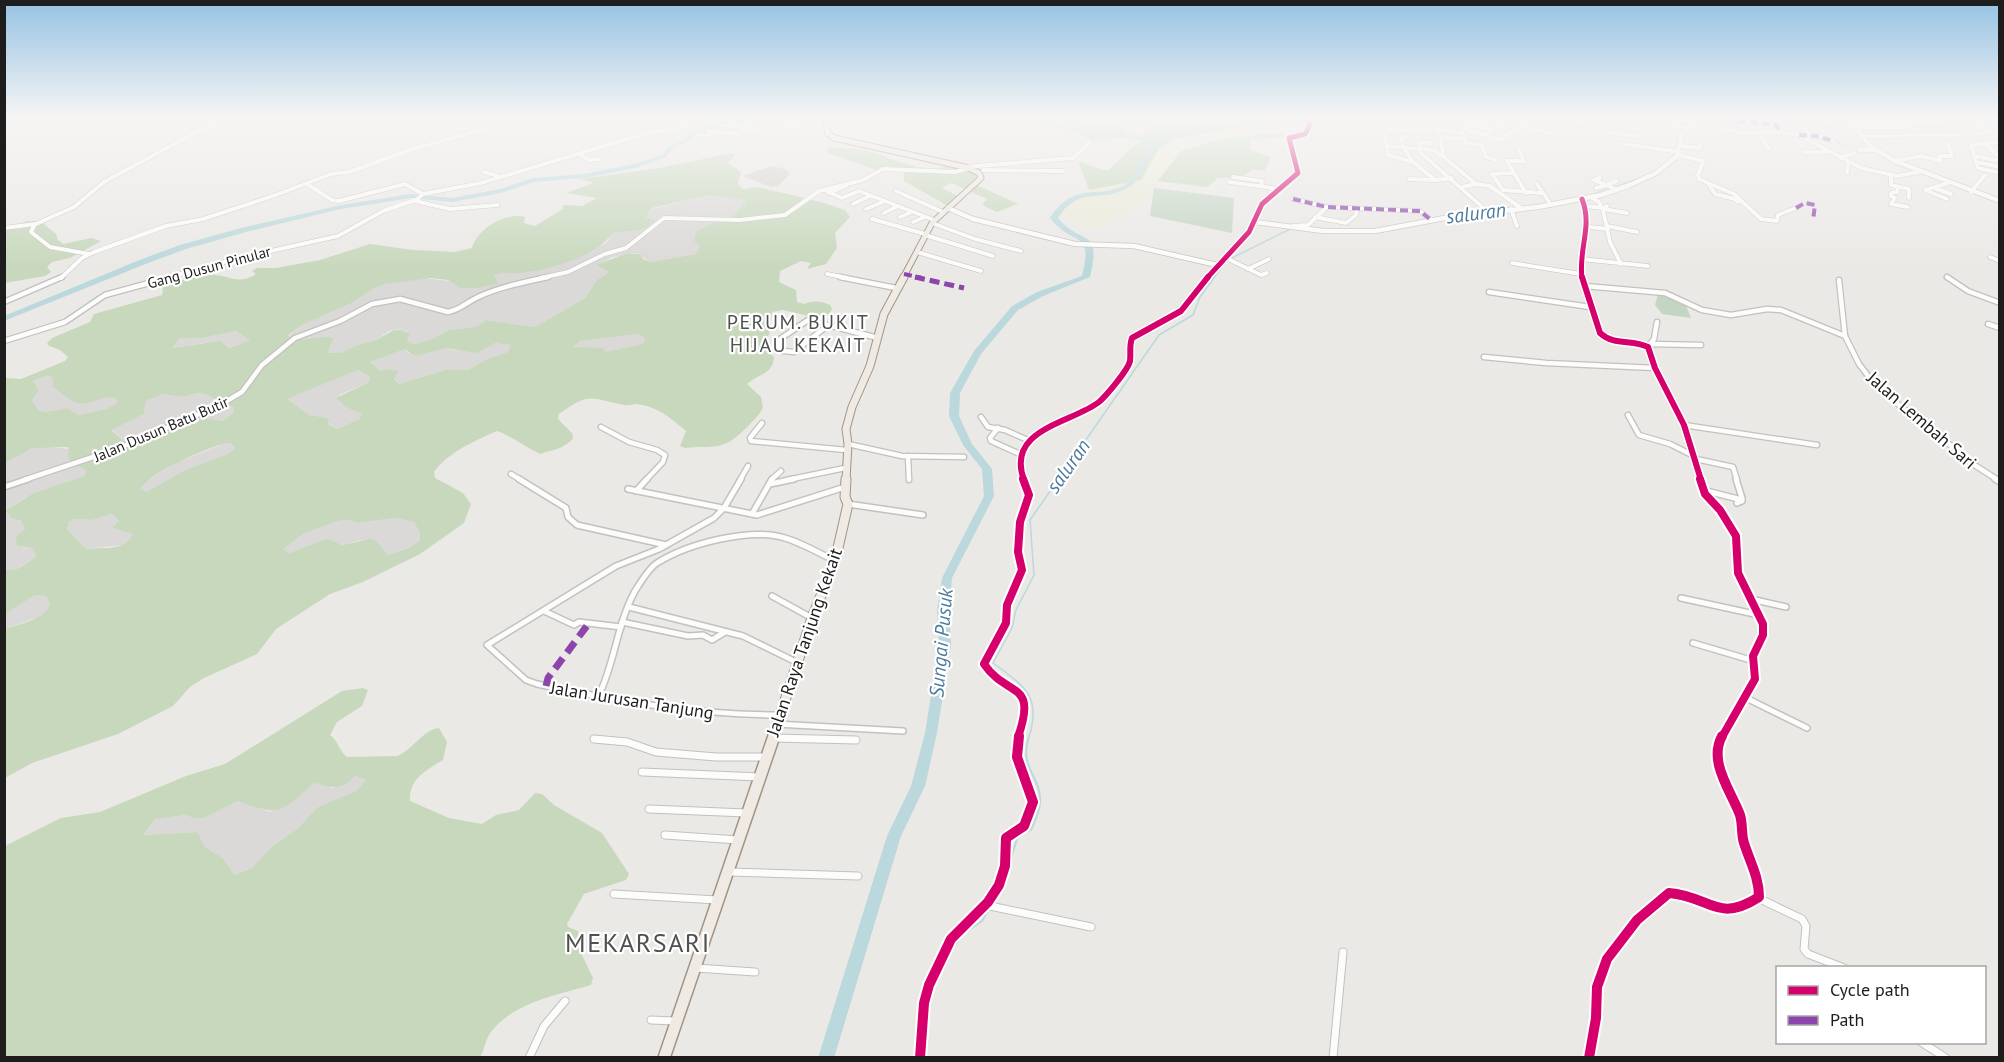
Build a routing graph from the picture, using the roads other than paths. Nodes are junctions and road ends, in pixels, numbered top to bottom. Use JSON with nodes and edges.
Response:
{"nodes":[{"id":1,"x":131,"y":168,"type":"edge"},
{"id":2,"x":361,"y":168,"type":"edge"},
{"id":3,"x":532,"y":168,"type":"edge"},
{"id":4,"x":968,"y":168,"type":"junction"},
{"id":5,"x":974,"y":168,"type":"edge"},
{"id":6,"x":1297,"y":168,"type":"edge"},
{"id":7,"x":1421,"y":168,"type":"edge"},
{"id":8,"x":1439,"y":168,"type":"edge"},
{"id":9,"x":1457,"y":168,"type":"edge"},
{"id":10,"x":1510,"y":168,"type":"edge"},
{"id":11,"x":1662,"y":168,"type":"edge"},
{"id":12,"x":1702,"y":168,"type":"edge"},
{"id":13,"x":1846,"y":168,"type":"edge"},
{"id":14,"x":1868,"y":168,"type":"edge"},
{"id":15,"x":1909,"y":168,"type":"edge"},
{"id":16,"x":1979,"y":168,"type":"edge"},
{"id":17,"x":1063,"y":171,"type":"dead end"},
{"id":18,"x":483,"y":172,"type":"dead end"},
{"id":19,"x":1919,"y":172,"type":"junction"},
{"id":20,"x":1513,"y":173,"type":"junction"},
{"id":21,"x":1846,"y":173,"type":"dead end"},
{"id":22,"x":2000,"y":173,"type":"edge"},
{"id":23,"x":1891,"y":174,"type":"junction"},
{"id":24,"x":1985,"y":175,"type":"dead end"},
{"id":25,"x":499,"y":177,"type":"junction"},
{"id":26,"x":1233,"y":177,"type":"dead end"},
{"id":27,"x":1452,"y":178,"type":"junction"},
{"id":28,"x":1600,"y":178,"type":"dead end"},
{"id":29,"x":1409,"y":179,"type":"dead end"},
{"id":30,"x":1436,"y":180,"type":"junction"},
{"id":31,"x":1594,"y":180,"type":"junction"},
{"id":32,"x":1229,"y":182,"type":"dead end"},
{"id":33,"x":1586,"y":182,"type":"dead end"},
{"id":34,"x":1617,"y":182,"type":"dead end"},
{"id":35,"x":1892,"y":183,"type":"junction"},
{"id":36,"x":1948,"y":183,"type":"junction"},
{"id":37,"x":307,"y":184,"type":"junction"},
{"id":38,"x":1476,"y":184,"type":"junction"},
{"id":39,"x":1537,"y":184,"type":"dead end"},
{"id":40,"x":1708,"y":184,"type":"junction"},
{"id":41,"x":1606,"y":185,"type":"junction"},
{"id":42,"x":846,"y":186,"type":"dead end"},
{"id":43,"x":1261,"y":186,"type":"junction"},
{"id":44,"x":1462,"y":187,"type":"junction"},
{"id":45,"x":1898,"y":187,"type":"junction"},
{"id":46,"x":1933,"y":187,"type":"junction"},
{"id":47,"x":1596,"y":188,"type":"dead end"},
{"id":48,"x":1913,"y":188,"type":"dead end"},
{"id":49,"x":1279,"y":189,"type":"junction"},
{"id":50,"x":1613,"y":189,"type":"junction"},
{"id":51,"x":896,"y":191,"type":"dead end"},
{"id":52,"x":1971,"y":192,"type":"junction"},
{"id":53,"x":1526,"y":193,"type":"junction"},
{"id":54,"x":1542,"y":193,"type":"junction"},
{"id":55,"x":422,"y":194,"type":"junction"},
{"id":56,"x":1951,"y":195,"type":"dead end"},
{"id":57,"x":870,"y":196,"type":"junction"},
{"id":58,"x":1591,"y":197,"type":"junction"},
{"id":59,"x":1909,"y":198,"type":"dead end"},
{"id":60,"x":416,"y":199,"type":"junction"},
{"id":61,"x":1293,"y":199,"type":"dead end"},
{"id":62,"x":1947,"y":199,"type":"dead end"},
{"id":63,"x":885,"y":201,"type":"junction"},
{"id":64,"x":2000,"y":201,"type":"edge"},
{"id":65,"x":1583,"y":202,"type":"junction"},
{"id":66,"x":1738,"y":202,"type":"dead end"},
{"id":67,"x":425,"y":203,"type":"junction"},
{"id":68,"x":853,"y":204,"type":"dead end"},
{"id":69,"x":1550,"y":204,"type":"junction"},
{"id":70,"x":498,"y":205,"type":"dead end"},
{"id":71,"x":898,"y":206,"type":"junction"},
{"id":72,"x":1327,"y":207,"type":"junction"},
{"id":73,"x":1520,"y":207,"type":"junction"},
{"id":74,"x":1908,"y":207,"type":"dead end"},
{"id":75,"x":1605,"y":208,"type":"junction"},
{"id":76,"x":1796,"y":208,"type":"dead end"},
{"id":77,"x":866,"y":209,"type":"dead end"},
{"id":78,"x":1357,"y":209,"type":"junction"},
{"id":79,"x":1512,"y":209,"type":"junction"},
{"id":80,"x":424,"y":210,"type":"dead end"},
{"id":81,"x":945,"y":210,"type":"junction"},
{"id":82,"x":1488,"y":211,"type":"junction"},
{"id":83,"x":912,"y":212,"type":"junction"},
{"id":84,"x":884,"y":213,"type":"dead end"},
{"id":85,"x":1627,"y":213,"type":"dead end"},
{"id":86,"x":900,"y":217,"type":"dead end"},
{"id":87,"x":1315,"y":217,"type":"junction"},
{"id":88,"x":872,"y":219,"type":"dead end"},
{"id":89,"x":1430,"y":219,"type":"junction"},
{"id":90,"x":930,"y":220,"type":"junction"},
{"id":91,"x":913,"y":222,"type":"dead end"},
{"id":92,"x":1255,"y":222,"type":"junction"},
{"id":93,"x":36,"y":224,"type":"junction"},
{"id":94,"x":1589,"y":225,"type":"junction"},
{"id":95,"x":1288,"y":226,"type":"junction"},
{"id":96,"x":1517,"y":226,"type":"dead end"},
{"id":97,"x":1607,"y":227,"type":"junction"},
{"id":98,"x":4,"y":228,"type":"edge"},
{"id":99,"x":1637,"y":232,"type":"dead end"},
{"id":100,"x":925,"y":235,"type":"junction"},
{"id":101,"x":1021,"y":251,"type":"dead end"},
{"id":102,"x":917,"y":252,"type":"junction"},
{"id":103,"x":89,"y":254,"type":"junction"},
{"id":104,"x":993,"y":256,"type":"dead end"},
{"id":105,"x":1990,"y":257,"type":"dead end"},
{"id":106,"x":1227,"y":258,"type":"junction"},
{"id":107,"x":1269,"y":259,"type":"dead end"},
{"id":108,"x":1581,"y":259,"type":"junction"},
{"id":109,"x":1634,"y":259,"type":"dead end"},
{"id":110,"x":2000,"y":261,"type":"edge"},
{"id":111,"x":1512,"y":263,"type":"dead end"},
{"id":112,"x":1621,"y":264,"type":"junction"},
{"id":113,"x":1217,"y":265,"type":"junction"},
{"id":114,"x":1648,"y":266,"type":"dead end"},
{"id":115,"x":1635,"y":267,"type":"junction"},
{"id":116,"x":1248,"y":269,"type":"junction"},
{"id":117,"x":981,"y":271,"type":"dead end"},
{"id":118,"x":1267,"y":273,"type":"dead end"},
{"id":119,"x":827,"y":274,"type":"dead end"},
{"id":120,"x":1581,"y":274,"type":"junction"},
{"id":121,"x":1947,"y":278,"type":"dead end"},
{"id":122,"x":1839,"y":280,"type":"dead end"},
{"id":123,"x":1585,"y":286,"type":"junction"},
{"id":124,"x":897,"y":288,"type":"junction"},
{"id":125,"x":1489,"y":292,"type":"dead end"},
{"id":126,"x":4,"y":302,"type":"edge"},
{"id":127,"x":2000,"y":303,"type":"edge"},
{"id":128,"x":1590,"y":307,"type":"junction"},
{"id":129,"x":1657,"y":322,"type":"dead end"},
{"id":130,"x":1988,"y":324,"type":"dead end"},
{"id":131,"x":826,"y":326,"type":"junction"},
{"id":132,"x":2000,"y":328,"type":"edge"},
{"id":133,"x":1845,"y":336,"type":"junction"},
{"id":134,"x":879,"y":338,"type":"junction"},
{"id":135,"x":4,"y":340,"type":"edge"},
{"id":136,"x":1648,"y":344,"type":"junction"},
{"id":137,"x":1701,"y":345,"type":"dead end"},
{"id":138,"x":1484,"y":357,"type":"dead end"},
{"id":139,"x":1655,"y":368,"type":"junction"},
{"id":140,"x":1628,"y":415,"type":"dead end"},
{"id":141,"x":981,"y":417,"type":"dead end"},
{"id":142,"x":762,"y":423,"type":"dead end"},
{"id":143,"x":1684,"y":425,"type":"junction"},
{"id":144,"x":601,"y":427,"type":"dead end"},
{"id":145,"x":998,"y":428,"type":"junction"},
{"id":146,"x":1030,"y":441,"type":"junction"},
{"id":147,"x":1817,"y":446,"type":"dead end"},
{"id":148,"x":847,"y":447,"type":"junction"},
{"id":149,"x":1022,"y":455,"type":"junction"},
{"id":150,"x":908,"y":456,"type":"junction"},
{"id":151,"x":964,"y":457,"type":"dead end"},
{"id":152,"x":1696,"y":458,"type":"junction"},
{"id":153,"x":748,"y":466,"type":"dead end"},
{"id":154,"x":845,"y":468,"type":"junction"},
{"id":155,"x":781,"y":471,"type":"dead end"},
{"id":156,"x":511,"y":474,"type":"dead end"},
{"id":157,"x":909,"y":481,"type":"dead end"},
{"id":158,"x":2000,"y":482,"type":"edge"},
{"id":159,"x":770,"y":484,"type":"junction"},
{"id":160,"x":4,"y":487,"type":"edge"},
{"id":161,"x":847,"y":487,"type":"junction"},
{"id":162,"x":628,"y":489,"type":"dead end"},
{"id":163,"x":1703,"y":489,"type":"junction"},
{"id":164,"x":636,"y":491,"type":"junction"},
{"id":165,"x":848,"y":504,"type":"junction"},
{"id":166,"x":724,"y":508,"type":"junction"},
{"id":167,"x":752,"y":514,"type":"junction"},
{"id":168,"x":924,"y":515,"type":"dead end"},
{"id":169,"x":666,"y":545,"type":"junction"},
{"id":170,"x":835,"y":561,"type":"junction"},
{"id":171,"x":772,"y":596,"type":"dead end"},
{"id":172,"x":1681,"y":597,"type":"dead end"},
{"id":173,"x":1751,"y":599,"type":"junction"},
{"id":174,"x":629,"y":607,"type":"junction"},
{"id":175,"x":1786,"y":607,"type":"dead end"},
{"id":176,"x":544,"y":611,"type":"junction"},
{"id":177,"x":1759,"y":615,"type":"junction"},
{"id":178,"x":812,"y":618,"type":"junction"},
{"id":179,"x":622,"y":625,"type":"junction"},
{"id":180,"x":725,"y":632,"type":"junction"},
{"id":181,"x":1693,"y":643,"type":"dead end"},
{"id":182,"x":796,"y":662,"type":"junction"},
{"id":183,"x":1754,"y":662,"type":"junction"},
{"id":184,"x":599,"y":695,"type":"junction"},
{"id":185,"x":1744,"y":697,"type":"junction"},
{"id":186,"x":779,"y":715,"type":"junction"},
{"id":187,"x":776,"y":724,"type":"junction"},
{"id":188,"x":1807,"y":728,"type":"dead end"},
{"id":189,"x":903,"y":731,"type":"dead end"},
{"id":190,"x":772,"y":738,"type":"junction"},
{"id":191,"x":594,"y":739,"type":"dead end"},
{"id":192,"x":856,"y":740,"type":"dead end"},
{"id":193,"x":765,"y":757,"type":"junction"},
{"id":194,"x":642,"y":772,"type":"dead end"},
{"id":195,"x":760,"y":777,"type":"junction"},
{"id":196,"x":649,"y":809,"type":"dead end"},
{"id":197,"x":748,"y":813,"type":"junction"},
{"id":198,"x":665,"y":834,"type":"dead end"},
{"id":199,"x":738,"y":840,"type":"junction"},
{"id":200,"x":729,"y":872,"type":"junction"},
{"id":201,"x":858,"y":876,"type":"dead end"},
{"id":202,"x":614,"y":894,"type":"dead end"},
{"id":203,"x":1758,"y":898,"type":"junction"},
{"id":204,"x":718,"y":900,"type":"junction"},
{"id":205,"x":989,"y":906,"type":"junction"},
{"id":206,"x":1091,"y":927,"type":"dead end"},
{"id":207,"x":1343,"y":952,"type":"dead end"},
{"id":208,"x":1839,"y":966,"type":"edge"},
{"id":209,"x":694,"y":968,"type":"junction"},
{"id":210,"x":755,"y":972,"type":"dead end"},
{"id":211,"x":565,"y":1001,"type":"dead end"},
{"id":212,"x":651,"y":1020,"type":"dead end"},
{"id":213,"x":675,"y":1021,"type":"junction"},
{"id":214,"x":1924,"y":1044,"type":"edge"},
{"id":215,"x":529,"y":1058,"type":"edge"},
{"id":216,"x":664,"y":1058,"type":"edge"},
{"id":217,"x":920,"y":1058,"type":"edge"},
{"id":218,"x":1332,"y":1058,"type":"edge"},
{"id":219,"x":1589,"y":1058,"type":"edge"},
{"id":220,"x":1946,"y":1058,"type":"edge"}],
"edges":[{"from":1,"to":93,"type":"street"},
{"from":2,"to":37,"type":"street"},
{"from":3,"to":25,"type":"street"},
{"from":4,"to":5,"type":"street"},
{"from":4,"to":17,"type":"street"},
{"from":4,"to":81,"type":"main road","name":"Jalan Raya Tanjung Kekait"},
{"from":4,"to":160,"type":"street","name":"Jalan Dusun Batu Butir"},
{"from":6,"to":49,"type":"street"},
{"from":7,"to":30,"type":"street"},
{"from":8,"to":27,"type":"street"},
{"from":9,"to":38,"type":"street"},
{"from":10,"to":20,"type":"street"},
{"from":11,"to":50,"type":"street"},
{"from":12,"to":40,"type":"street"},
{"from":13,"to":21,"type":"street"},
{"from":14,"to":23,"type":"street"},
{"from":15,"to":19,"type":"street"},
{"from":16,"to":22,"type":"street"},
{"from":18,"to":25,"type":"street"},
{"from":19,"to":23,"type":"street"},
{"from":19,"to":36,"type":"street"},
{"from":20,"to":53,"type":"street"},
{"from":20,"to":53,"type":"street"},
{"from":23,"to":35,"type":"street"},
{"from":24,"to":52,"type":"street"},
{"from":25,"to":55,"type":"street"},
{"from":26,"to":43,"type":"street"},
{"from":27,"to":30,"type":"street"},
{"from":27,"to":44,"type":"street"},
{"from":28,"to":31,"type":"street"},
{"from":29,"to":30,"type":"street"},
{"from":31,"to":33,"type":"street"},
{"from":31,"to":41,"type":"street"},
{"from":32,"to":43,"type":"street"},
{"from":34,"to":41,"type":"street"},
{"from":35,"to":45,"type":"street"},
{"from":35,"to":48,"type":"street"},
{"from":36,"to":46,"type":"street"},
{"from":36,"to":52,"type":"street"},
{"from":37,"to":55,"type":"street"},
{"from":37,"to":103,"type":"street"},
{"from":38,"to":44,"type":"street"},
{"from":38,"to":73,"type":"street"},
{"from":39,"to":54,"type":"street"},
{"from":40,"to":66,"type":"street"},
{"from":40,"to":76,"type":"street"},
{"from":41,"to":47,"type":"street"},
{"from":41,"to":50,"type":"street"},
{"from":42,"to":57,"type":"street"},
{"from":43,"to":49,"type":"street"},
{"from":44,"to":82,"type":"street"},
{"from":45,"to":59,"type":"street"},
{"from":45,"to":74,"type":"street"},
{"from":46,"to":56,"type":"street"},
{"from":46,"to":62,"type":"street"},
{"from":49,"to":92,"type":"street"},
{"from":50,"to":58,"type":"street"},
{"from":51,"to":81,"type":"street"},
{"from":52,"to":64,"type":"street"},
{"from":53,"to":54,"type":"street"},
{"from":54,"to":69,"type":"street"},
{"from":55,"to":60,"type":"street","name":"Gang Dusun Pinular"},
{"from":57,"to":63,"type":"street"},
{"from":57,"to":68,"type":"street"},
{"from":58,"to":65,"type":"street"},
{"from":58,"to":75,"type":"street"},
{"from":60,"to":67,"type":"street"},
{"from":60,"to":135,"type":"street","name":"Gang Dusun Pinular"},
{"from":61,"to":72,"type":"street"},
{"from":63,"to":71,"type":"street"},
{"from":63,"to":77,"type":"street"},
{"from":65,"to":69,"type":"street"},
{"from":65,"to":75,"type":"street"},
{"from":65,"to":94,"type":"street"},
{"from":67,"to":70,"type":"street"},
{"from":67,"to":80,"type":"street"},
{"from":69,"to":73,"type":"street"},
{"from":71,"to":83,"type":"street"},
{"from":71,"to":84,"type":"street"},
{"from":72,"to":78,"type":"street"},
{"from":72,"to":87,"type":"street"},
{"from":73,"to":79,"type":"street"},
{"from":75,"to":85,"type":"street"},
{"from":75,"to":97,"type":"street"},
{"from":78,"to":87,"type":"street"},
{"from":78,"to":89,"type":"street"},
{"from":79,"to":82,"type":"street"},
{"from":79,"to":96,"type":"street"},
{"from":81,"to":90,"type":"main road","name":"Jalan Raya Tanjung Kekait"},
{"from":81,"to":113,"type":"street"},
{"from":82,"to":89,"type":"street"},
{"from":83,"to":86,"type":"street"},
{"from":83,"to":90,"type":"street"},
{"from":87,"to":95,"type":"street"},
{"from":88,"to":100,"type":"street"},
{"from":89,"to":95,"type":"street"},
{"from":90,"to":91,"type":"street"},
{"from":90,"to":100,"type":"main road","name":"Jalan Raya Tanjung Kekait"},
{"from":90,"to":101,"type":"street"},
{"from":92,"to":95,"type":"street"},
{"from":92,"to":106,"type":"street"},
{"from":93,"to":98,"type":"street"},
{"from":93,"to":103,"type":"street"},
{"from":94,"to":97,"type":"street"},
{"from":94,"to":108,"type":"street"},
{"from":97,"to":99,"type":"street"},
{"from":97,"to":112,"type":"street"},
{"from":100,"to":102,"type":"main road","name":"Jalan Raya Tanjung Kekait"},
{"from":100,"to":104,"type":"street"},
{"from":102,"to":117,"type":"street"},
{"from":102,"to":124,"type":"main road","name":"Jalan Raya Tanjung Kekait"},
{"from":103,"to":126,"type":"street"},
{"from":105,"to":110,"type":"street"},
{"from":106,"to":113,"type":"street"},
{"from":106,"to":116,"type":"street"},
{"from":107,"to":116,"type":"street"},
{"from":108,"to":112,"type":"street"},
{"from":108,"to":120,"type":"street"},
{"from":109,"to":115,"type":"street"},
{"from":111,"to":120,"type":"street"},
{"from":112,"to":115,"type":"street"},
{"from":113,"to":146,"type":"street"},
{"from":114,"to":115,"type":"street"},
{"from":116,"to":118,"type":"street"},
{"from":119,"to":124,"type":"street"},
{"from":120,"to":123,"type":"street"},
{"from":121,"to":127,"type":"street"},
{"from":122,"to":133,"type":"street"},
{"from":123,"to":128,"type":"street"},
{"from":123,"to":133,"type":"street"},
{"from":124,"to":134,"type":"main road","name":"Jalan Raya Tanjung Kekait"},
{"from":125,"to":128,"type":"street"},
{"from":128,"to":136,"type":"street"},
{"from":129,"to":136,"type":"street"},
{"from":130,"to":132,"type":"street"},
{"from":131,"to":131,"type":"street"},
{"from":131,"to":134,"type":"street"},
{"from":133,"to":158,"type":"street","name":"Jalan Lembah Sari"},
{"from":134,"to":148,"type":"main road","name":"Jalan Raya Tanjung Kekait"},
{"from":136,"to":137,"type":"street"},
{"from":136,"to":139,"type":"street"},
{"from":138,"to":139,"type":"street"},
{"from":139,"to":143,"type":"street"},
{"from":140,"to":152,"type":"street"},
{"from":141,"to":145,"type":"street"},
{"from":142,"to":148,"type":"street"},
{"from":143,"to":147,"type":"street"},
{"from":143,"to":152,"type":"street"},
{"from":144,"to":164,"type":"street"},
{"from":145,"to":146,"type":"street"},
{"from":145,"to":149,"type":"street"},
{"from":146,"to":149,"type":"street"},
{"from":148,"to":150,"type":"street"},
{"from":148,"to":154,"type":"main road","name":"Jalan Raya Tanjung Kekait"},
{"from":149,"to":205,"type":"street"},
{"from":150,"to":151,"type":"street"},
{"from":150,"to":157,"type":"street"},
{"from":152,"to":163,"type":"street"},
{"from":152,"to":163,"type":"street"},
{"from":153,"to":166,"type":"street"},
{"from":154,"to":159,"type":"street"},
{"from":154,"to":161,"type":"main road","name":"Jalan Raya Tanjung Kekait"},
{"from":155,"to":159,"type":"street"},
{"from":156,"to":169,"type":"street"},
{"from":159,"to":167,"type":"street"},
{"from":161,"to":165,"type":"main road","name":"Jalan Raya Tanjung Kekait"},
{"from":161,"to":167,"type":"street"},
{"from":162,"to":164,"type":"street"},
{"from":163,"to":173,"type":"street"},
{"from":164,"to":166,"type":"street"},
{"from":165,"to":168,"type":"street"},
{"from":165,"to":170,"type":"main road","name":"Jalan Raya Tanjung Kekait"},
{"from":166,"to":167,"type":"street"},
{"from":166,"to":169,"type":"street","name":"Jalan Jurusan Tanjung"},
{"from":169,"to":176,"type":"street","name":"Jalan Jurusan Tanjung"},
{"from":170,"to":174,"type":"street"},
{"from":170,"to":178,"type":"main road","name":"Jalan Raya Tanjung Kekait"},
{"from":171,"to":178,"type":"street"},
{"from":172,"to":177,"type":"street"},
{"from":173,"to":175,"type":"street"},
{"from":173,"to":177,"type":"street"},
{"from":174,"to":179,"type":"street"},
{"from":174,"to":180,"type":"street"},
{"from":176,"to":179,"type":"street"},
{"from":176,"to":184,"type":"street","name":"Jalan Jurusan Tanjung"},
{"from":177,"to":183,"type":"street"},
{"from":178,"to":182,"type":"main road","name":"Jalan Raya Tanjung Kekait"},
{"from":179,"to":180,"type":"street"},
{"from":179,"to":184,"type":"street"},
{"from":180,"to":182,"type":"street"},
{"from":181,"to":183,"type":"street"},
{"from":182,"to":186,"type":"main road","name":"Jalan Raya Tanjung Kekait"},
{"from":183,"to":185,"type":"street"},
{"from":184,"to":186,"type":"street","name":"Jalan Jurusan Tanjung"},
{"from":185,"to":188,"type":"street"},
{"from":185,"to":203,"type":"street"},
{"from":186,"to":187,"type":"main road","name":"Jalan Raya Tanjung Kekait"},
{"from":187,"to":189,"type":"street"},
{"from":187,"to":190,"type":"main road","name":"Jalan Raya Tanjung Kekait"},
{"from":190,"to":192,"type":"street"},
{"from":190,"to":193,"type":"main road","name":"Jalan Raya Tanjung Kekait"},
{"from":191,"to":193,"type":"street"},
{"from":193,"to":195,"type":"main road","name":"Jalan Raya Tanjung Kekait"},
{"from":194,"to":195,"type":"street"},
{"from":195,"to":197,"type":"main road","name":"Jalan Raya Tanjung Kekait"},
{"from":196,"to":197,"type":"street"},
{"from":197,"to":199,"type":"main road","name":"Jalan Raya Tanjung Kekait"},
{"from":198,"to":199,"type":"street"},
{"from":199,"to":200,"type":"main road","name":"Jalan Raya Tanjung Kekait"},
{"from":200,"to":201,"type":"street"},
{"from":200,"to":204,"type":"main road","name":"Jalan Raya Tanjung Kekait"},
{"from":202,"to":204,"type":"street"},
{"from":203,"to":208,"type":"street"},
{"from":203,"to":219,"type":"street"},
{"from":204,"to":209,"type":"main road","name":"Jalan Raya Tanjung Kekait"},
{"from":205,"to":206,"type":"street"},
{"from":205,"to":217,"type":"street"},
{"from":207,"to":218,"type":"street"},
{"from":209,"to":210,"type":"street"},
{"from":209,"to":213,"type":"main road","name":"Jalan Raya Tanjung Kekait"},
{"from":211,"to":215,"type":"street"},
{"from":212,"to":213,"type":"street"},
{"from":213,"to":216,"type":"main road","name":"Jalan Raya Tanjung Kekait"},
{"from":214,"to":220,"type":"street"}]}
